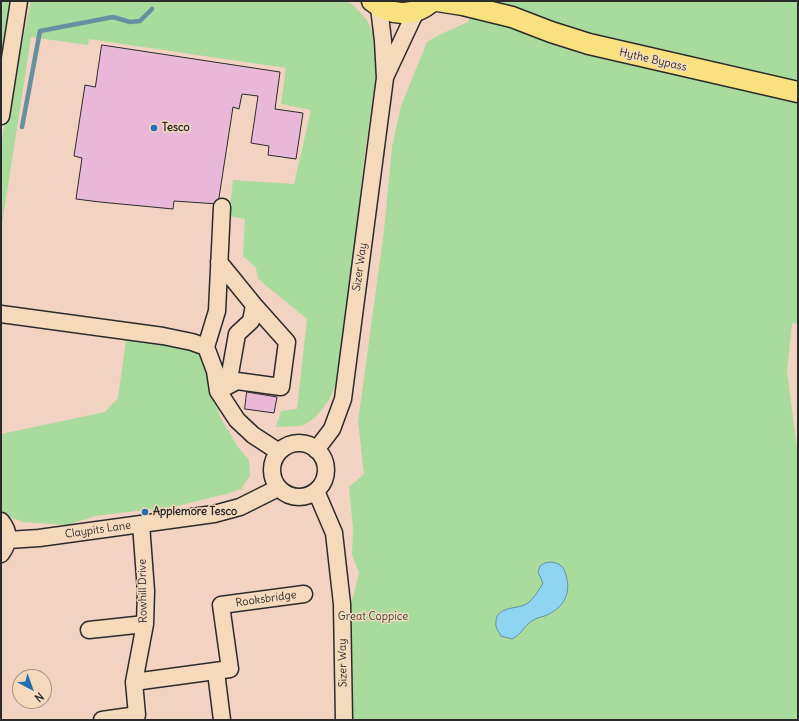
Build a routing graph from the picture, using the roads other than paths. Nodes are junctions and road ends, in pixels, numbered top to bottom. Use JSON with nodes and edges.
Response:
{"nodes":[{"id":1,"x":19,"y":1,"type":"edge"},
{"id":2,"x":437,"y":1,"type":"edge"},
{"id":3,"x":495,"y":1,"type":"edge"},
{"id":4,"x":375,"y":4,"type":"edge"},
{"id":5,"x":424,"y":6,"type":"edge"},
{"id":6,"x":512,"y":17,"type":"junction"},
{"id":7,"x":385,"y":78,"type":"junction"},
{"id":8,"x":798,"y":92,"type":"edge"},
{"id":9,"x":1,"y":116,"type":"edge"},
{"id":10,"x":222,"y":207,"type":"dead end"},
{"id":11,"x":219,"y":262,"type":"junction"},
{"id":12,"x":254,"y":305,"type":"junction"},
{"id":13,"x":1,"y":314,"type":"edge"},
{"id":14,"x":206,"y":347,"type":"junction"},
{"id":15,"x":223,"y":388,"type":"junction"},
{"id":16,"x":316,"y":450,"type":"junction"},
{"id":17,"x":279,"y":452,"type":"junction"},
{"id":18,"x":278,"y":488,"type":"junction"},
{"id":19,"x":316,"y":491,"type":"junction"},
{"id":20,"x":1,"y":521,"type":"edge"},
{"id":21,"x":141,"y":524,"type":"junction"},
{"id":22,"x":4,"y":547,"type":"edge"},
{"id":23,"x":304,"y":594,"type":"dead end"},
{"id":24,"x":145,"y":624,"type":"junction"},
{"id":25,"x":89,"y":630,"type":"dead end"},
{"id":26,"x":223,"y":671,"type":"junction"},
{"id":27,"x":134,"y":682,"type":"junction"},
{"id":28,"x":102,"y":720,"type":"edge"},
{"id":29,"x":222,"y":720,"type":"edge"},
{"id":30,"x":344,"y":720,"type":"edge"}],
"edges":[{"from":1,"to":9,"type":"street"},
{"from":2,"to":6,"type":"main road","name":"Hythe Bypass"},
{"from":3,"to":6,"type":"main road","name":"Hythe Bypass"},
{"from":4,"to":5,"type":"main road"},
{"from":4,"to":7,"type":"street","name":"Sizer Way"},
{"from":5,"to":7,"type":"street","name":"Sizer Way"},
{"from":6,"to":8,"type":"main road","name":"Hythe Bypass"},
{"from":7,"to":16,"type":"street","name":"Sizer Way"},
{"from":10,"to":11,"type":"street"},
{"from":11,"to":12,"type":"street"},
{"from":11,"to":14,"type":"street"},
{"from":12,"to":15,"type":"street"},
{"from":12,"to":15,"type":"street"},
{"from":13,"to":14,"type":"street"},
{"from":14,"to":15,"type":"street"},
{"from":15,"to":17,"type":"street"},
{"from":16,"to":17,"type":"street"},
{"from":16,"to":19,"type":"street"},
{"from":17,"to":18,"type":"street"},
{"from":18,"to":19,"type":"street"},
{"from":18,"to":21,"type":"street","name":"Claypits Lane"},
{"from":19,"to":30,"type":"street","name":"Sizer Way"},
{"from":20,"to":22,"type":"street"},
{"from":21,"to":22,"type":"street","name":"Claypits Lane"},
{"from":21,"to":24,"type":"street","name":"Rowhill Drive"},
{"from":23,"to":26,"type":"street","name":"Rooksbridge"},
{"from":24,"to":25,"type":"street"},
{"from":24,"to":27,"type":"street","name":"Rowhill Drive"},
{"from":26,"to":27,"type":"street"},
{"from":26,"to":29,"type":"street"},
{"from":27,"to":28,"type":"street","name":"Rowhill Drive"}]}
